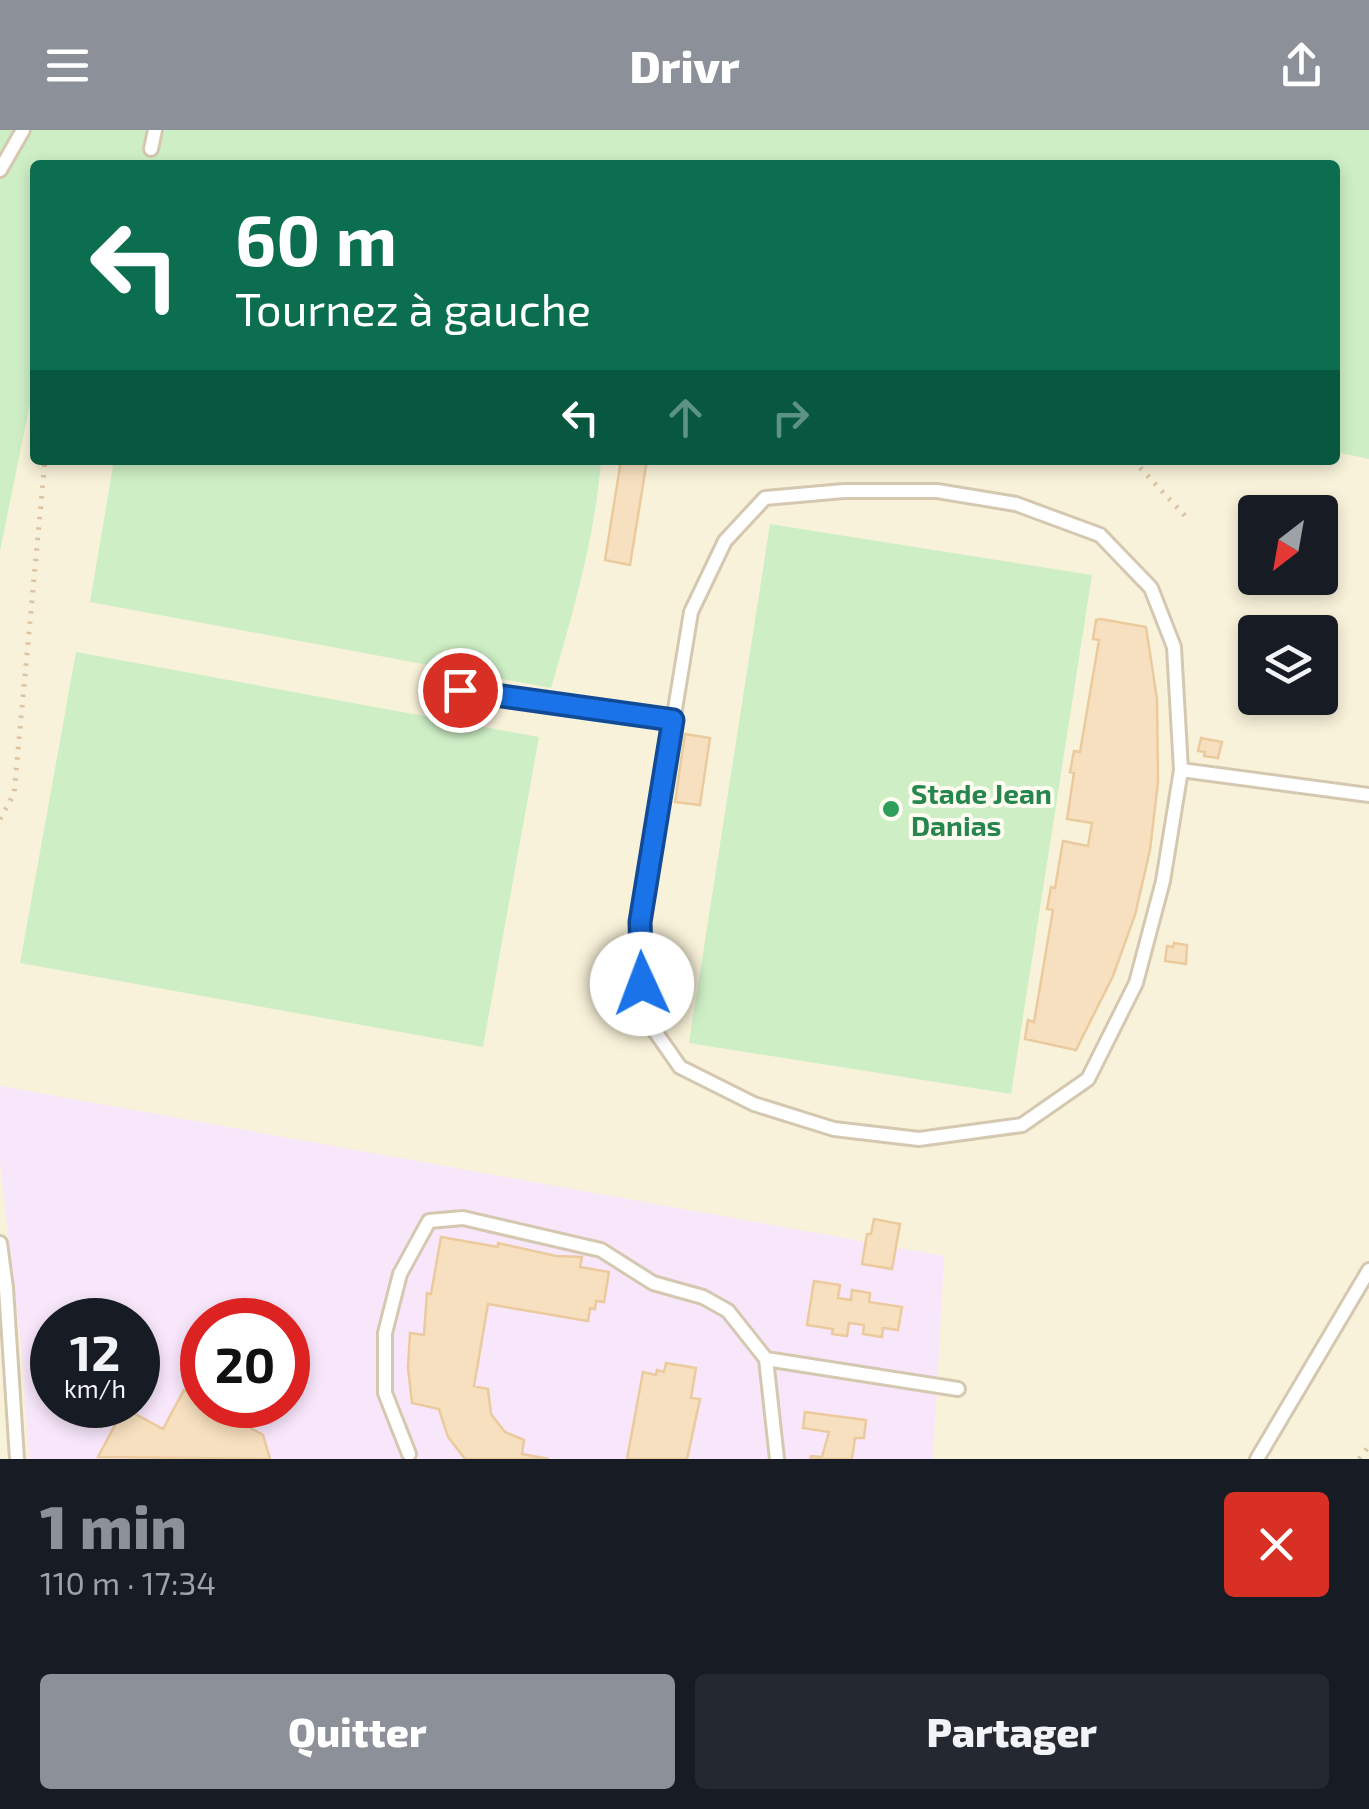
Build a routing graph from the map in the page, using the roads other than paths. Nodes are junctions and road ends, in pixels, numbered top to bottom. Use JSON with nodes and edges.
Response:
{"nodes":[{"id":1,"x":24,"y":130,"type":"edge"},
{"id":2,"x":155,"y":130,"type":"edge"},
{"id":3,"x":151,"y":149,"type":"dead end"},
{"id":4,"x":0,"y":170,"type":"edge"},
{"id":5,"x":460,"y":690,"type":"dead end"},
{"id":6,"x":673,"y":720,"type":"junction"},
{"id":7,"x":1182,"y":770,"type":"junction"},
{"id":8,"x":1369,"y":796,"type":"edge"},
{"id":9,"x":0,"y":1243,"type":"edge"},
{"id":10,"x":1369,"y":1270,"type":"edge"},
{"id":11,"x":766,"y":1359,"type":"junction"},
{"id":12,"x":958,"y":1389,"type":"dead end"},
{"id":13,"x":410,"y":1454,"type":"dead end"},
{"id":14,"x":17,"y":1459,"type":"edge"},
{"id":15,"x":777,"y":1459,"type":"edge"},
{"id":16,"x":1258,"y":1459,"type":"edge"}],
"edges":[{"from":1,"to":4,"type":"lane"},
{"from":2,"to":3,"type":"lane"},
{"from":5,"to":6,"type":"lane"},
{"from":6,"to":7,"type":"lane"},
{"from":6,"to":7,"type":"lane"},
{"from":7,"to":8,"type":"lane"},
{"from":9,"to":14,"type":"lane"},
{"from":10,"to":16,"type":"lane"},
{"from":11,"to":12,"type":"lane"},
{"from":11,"to":13,"type":"lane"},
{"from":11,"to":15,"type":"lane"}]}
